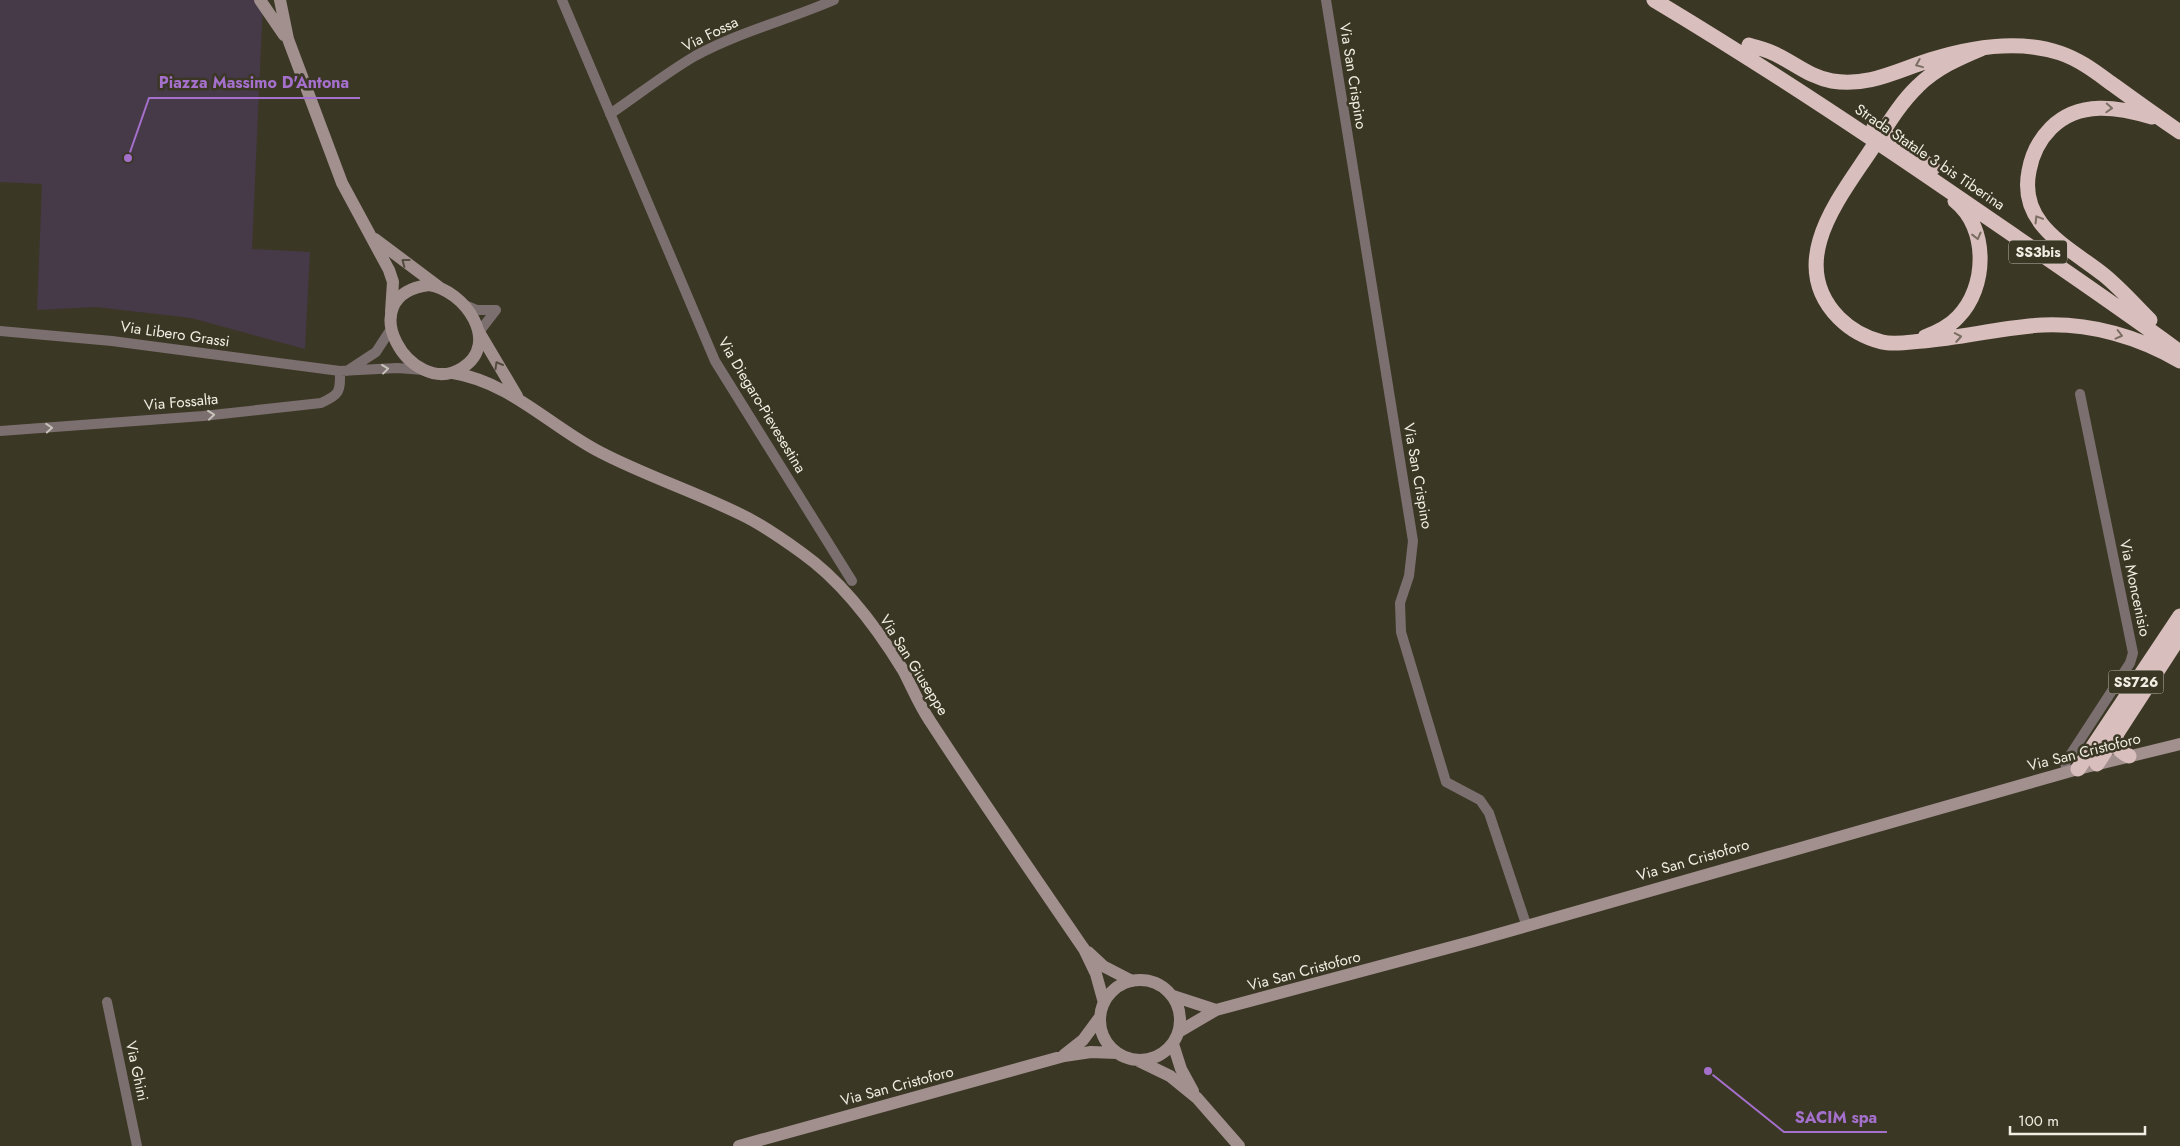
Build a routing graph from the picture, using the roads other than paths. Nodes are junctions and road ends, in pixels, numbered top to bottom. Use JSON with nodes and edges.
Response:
{"nodes":[{"id":1,"x":260,"y":0,"type":"edge"},
{"id":2,"x":280,"y":0,"type":"edge"},
{"id":3,"x":562,"y":0,"type":"edge"},
{"id":4,"x":834,"y":0,"type":"edge"},
{"id":5,"x":1326,"y":0,"type":"edge"},
{"id":6,"x":1654,"y":0,"type":"edge"},
{"id":7,"x":1674,"y":0,"type":"edge"},
{"id":8,"x":1703,"y":24,"type":"junction"},
{"id":9,"x":288,"y":40,"type":"junction"},
{"id":10,"x":1983,"y":48,"type":"junction"},
{"id":11,"x":1748,"y":51,"type":"junction"},
{"id":12,"x":610,"y":114,"type":"junction"},
{"id":13,"x":2163,"y":120,"type":"junction"},
{"id":14,"x":2180,"y":132,"type":"edge"},
{"id":15,"x":1898,"y":149,"type":"junction"},
{"id":16,"x":372,"y":237,"type":"junction"},
{"id":17,"x":439,"y":287,"type":"junction"},
{"id":18,"x":465,"y":305,"type":"junction"},
{"id":19,"x":391,"y":312,"type":"junction"},
{"id":20,"x":2151,"y":321,"type":"junction"},
{"id":21,"x":391,"y":329,"type":"junction"},
{"id":22,"x":0,"y":331,"type":"edge"},
{"id":23,"x":479,"y":332,"type":"junction"},
{"id":24,"x":1910,"y":342,"type":"junction"},
{"id":25,"x":2180,"y":342,"type":"edge"},
{"id":26,"x":2180,"y":352,"type":"edge"},
{"id":27,"x":2180,"y":361,"type":"edge"},
{"id":28,"x":424,"y":370,"type":"junction"},
{"id":29,"x":343,"y":371,"type":"junction"},
{"id":30,"x":454,"y":373,"type":"junction"},
{"id":31,"x":2080,"y":394,"type":"dead end"},
{"id":32,"x":518,"y":398,"type":"junction"},
{"id":33,"x":0,"y":431,"type":"edge"},
{"id":34,"x":852,"y":581,"type":"dead end"},
{"id":35,"x":2180,"y":616,"type":"edge"},
{"id":36,"x":2178,"y":639,"type":"edge"},
{"id":37,"x":2118,"y":730,"type":"junction"},
{"id":38,"x":2180,"y":744,"type":"edge"},
{"id":39,"x":2129,"y":756,"type":"junction"},
{"id":40,"x":2097,"y":764,"type":"junction"},
{"id":41,"x":2073,"y":770,"type":"junction"},
{"id":42,"x":1526,"y":924,"type":"junction"},
{"id":43,"x":1084,"y":949,"type":"junction"},
{"id":44,"x":1132,"y":981,"type":"junction"},
{"id":45,"x":1173,"y":996,"type":"junction"},
{"id":46,"x":107,"y":1002,"type":"dead end"},
{"id":47,"x":1104,"y":1003,"type":"junction"},
{"id":48,"x":1216,"y":1010,"type":"junction"},
{"id":49,"x":1100,"y":1017,"type":"junction"},
{"id":50,"x":1180,"y":1031,"type":"junction"},
{"id":51,"x":1174,"y":1044,"type":"junction"},
{"id":52,"x":1117,"y":1053,"type":"junction"},
{"id":53,"x":1064,"y":1056,"type":"junction"},
{"id":54,"x":1139,"y":1061,"type":"junction"},
{"id":55,"x":1197,"y":1098,"type":"junction"},
{"id":56,"x":137,"y":1146,"type":"edge"},
{"id":57,"x":739,"y":1146,"type":"edge"},
{"id":58,"x":1239,"y":1146,"type":"edge"}],
"edges":[{"from":1,"to":9,"type":"main road"},
{"from":2,"to":9,"type":"main road"},
{"from":3,"to":12,"type":"street"},
{"from":4,"to":12,"type":"street","name":"Via Fossa"},
{"from":5,"to":42,"type":"street","name":"Via San Crispino"},
{"from":6,"to":8,"type":"highway","name":"Strada Statale 3 bis Tiberina","number":"SS3bis"},
{"from":7,"to":8,"type":"highway","name":"Strada Statale 3 bis Tiberina","number":"SS3bis"},
{"from":8,"to":11,"type":"highway","name":"Strada Statale 3 bis Tiberina","number":"SS3bis"},
{"from":9,"to":16,"type":"main road"},
{"from":10,"to":11,"type":"highway","one_way":true},
{"from":10,"to":13,"type":"highway"},
{"from":10,"to":24,"type":"highway"},
{"from":11,"to":15,"type":"highway","name":"Strada Statale 3 bis Tiberina","number":"SS3bis"},
{"from":12,"to":34,"type":"street","name":"Via Diegaro-Pievesestina"},
{"from":13,"to":14,"type":"highway"},
{"from":20,"to":13,"type":"highway","one_way":true},
{"from":15,"to":20,"type":"highway","name":"Strada Statale 3 bis Tiberina","number":"SS3bis"},
{"from":15,"to":24,"type":"highway","one_way":true},
{"from":15,"to":26,"type":"highway","name":"Strada Statale 3 bis Tiberina","number":"SS3bis"},
{"from":17,"to":16,"type":"main road","one_way":true},
{"from":16,"to":19,"type":"main road"},
{"from":17,"to":18,"type":"main road"},
{"from":17,"to":19,"type":"main road"},
{"from":18,"to":23,"type":"main road"},
{"from":18,"to":23,"type":"street"},
{"from":19,"to":21,"type":"main road"},
{"from":20,"to":25,"type":"highway","name":"Strada Statale 3 bis Tiberina","number":"SS3bis"},
{"from":21,"to":28,"type":"main road"},
{"from":21,"to":29,"type":"street"},
{"from":22,"to":29,"type":"street","name":"Via Libero Grassi"},
{"from":23,"to":30,"type":"main road"},
{"from":32,"to":23,"type":"main road","name":"Via San Giuseppe","one_way":true},
{"from":24,"to":27,"type":"highway","one_way":true},
{"from":29,"to":28,"type":"street","name":"Via Libero Grassi","one_way":true},
{"from":28,"to":30,"type":"main road"},
{"from":33,"to":29,"type":"street","name":"Via Fossalta","one_way":true},
{"from":30,"to":32,"type":"main road","name":"Via San Giuseppe"},
{"from":31,"to":41,"type":"street","name":"Via Moncenisio"},
{"from":32,"to":43,"type":"main road","name":"Via San Giuseppe"},
{"from":35,"to":41,"type":"highway","number":"SS726"},
{"from":36,"to":37,"type":"highway","number":"SS726"},
{"from":37,"to":39,"type":"highway"},
{"from":37,"to":40,"type":"highway","number":"SS726"},
{"from":38,"to":39,"type":"main road","name":"Via San Cristoforo"},
{"from":39,"to":40,"type":"main road","name":"Via San Cristoforo"},
{"from":40,"to":41,"type":"main road","name":"Via San Cristoforo"},
{"from":41,"to":42,"type":"main road","name":"Via San Cristoforo"},
{"from":42,"to":48,"type":"main road","name":"Via San Cristoforo"},
{"from":43,"to":44,"type":"main road","name":"Via San Giuseppe"},
{"from":43,"to":47,"type":"main road","name":"Via San Giuseppe"},
{"from":44,"to":45,"type":"main road"},
{"from":44,"to":47,"type":"main road"},
{"from":45,"to":48,"type":"main road"},
{"from":45,"to":50,"type":"main road"},
{"from":46,"to":56,"type":"street","name":"Via Ghini"},
{"from":47,"to":49,"type":"main road"},
{"from":48,"to":50,"type":"main road","name":"Via San Cristoforo"},
{"from":49,"to":52,"type":"main road"},
{"from":49,"to":53,"type":"main road","name":"Via San Cristoforo"},
{"from":50,"to":51,"type":"main road"},
{"from":51,"to":54,"type":"main road"},
{"from":51,"to":55,"type":"main road"},
{"from":52,"to":53,"type":"main road","name":"Via San Cristoforo"},
{"from":52,"to":54,"type":"main road"},
{"from":53,"to":57,"type":"main road","name":"Via San Cristoforo"},
{"from":54,"to":55,"type":"main road"},
{"from":55,"to":58,"type":"main road"}]}
